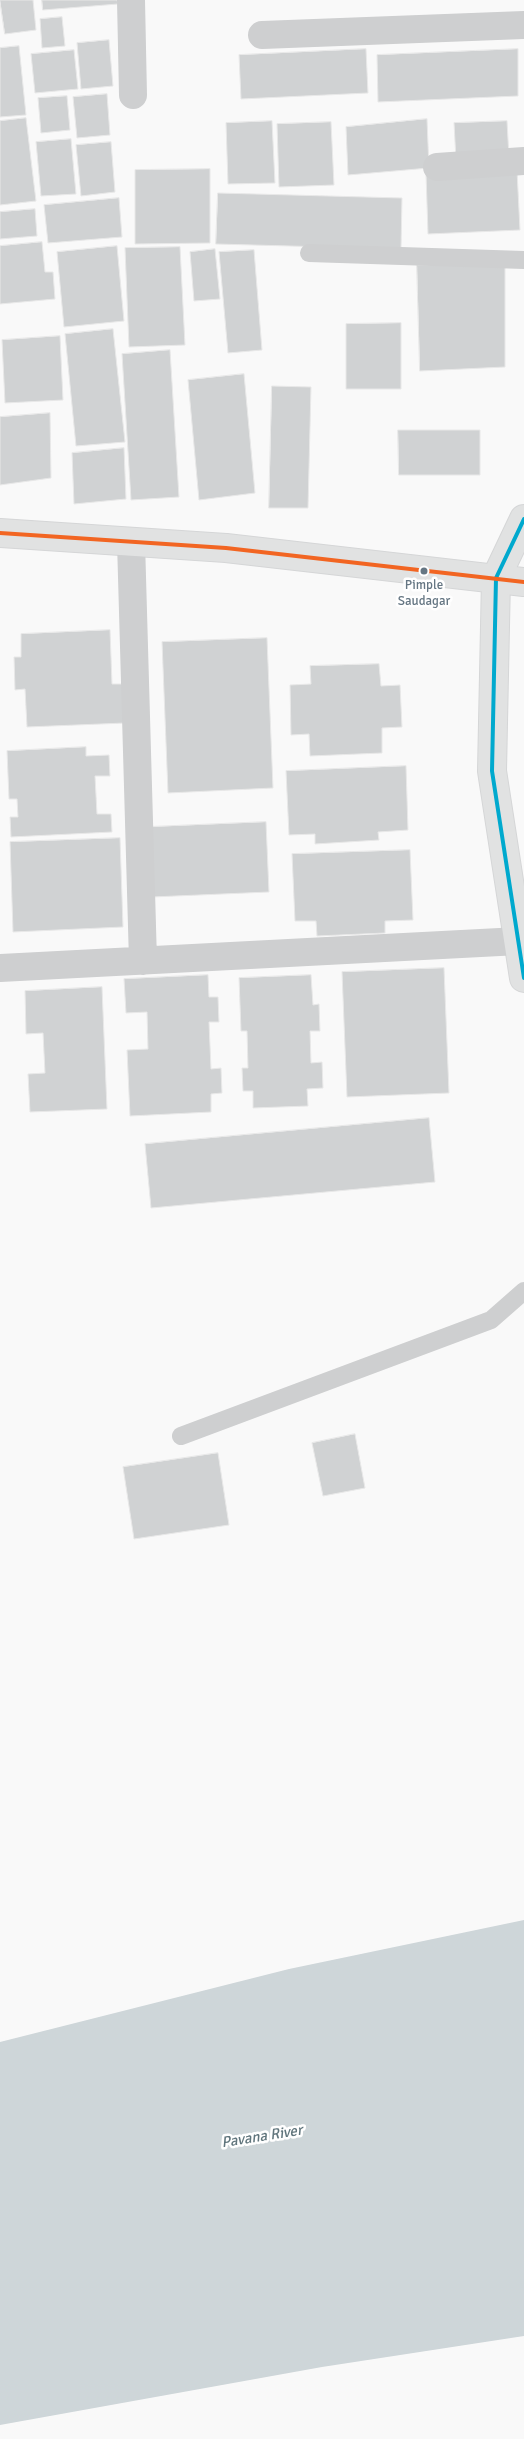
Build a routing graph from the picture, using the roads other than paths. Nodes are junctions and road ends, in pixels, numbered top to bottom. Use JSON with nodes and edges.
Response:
{"nodes":[{"id":1,"x":131,"y":0,"type":"edge"},
{"id":2,"x":524,"y":25,"type":"edge"},
{"id":3,"x":262,"y":35,"type":"dead end"},
{"id":4,"x":133,"y":95,"type":"dead end"},
{"id":5,"x":524,"y":162,"type":"edge"},
{"id":6,"x":437,"y":167,"type":"dead end"},
{"id":7,"x":309,"y":253,"type":"dead end"},
{"id":8,"x":524,"y":260,"type":"edge"},
{"id":9,"x":524,"y":519,"type":"edge"},
{"id":10,"x":0,"y":533,"type":"edge"},
{"id":11,"x":131,"y":542,"type":"junction"},
{"id":12,"x":496,"y":578,"type":"junction"},
{"id":13,"x":524,"y":582,"type":"edge"},
{"id":14,"x":518,"y":941,"type":"junction"},
{"id":15,"x":143,"y":961,"type":"junction"},
{"id":16,"x":0,"y":968,"type":"edge"},
{"id":17,"x":524,"y":978,"type":"edge"},
{"id":18,"x":524,"y":1291,"type":"edge"},
{"id":19,"x":181,"y":1436,"type":"dead end"}],
"edges":[{"from":1,"to":4,"type":"street"},
{"from":2,"to":3,"type":"street"},
{"from":5,"to":6,"type":"street"},
{"from":7,"to":8,"type":"lane"},
{"from":9,"to":12,"type":"main road"},
{"from":10,"to":11,"type":"main road"},
{"from":11,"to":12,"type":"main road"},
{"from":11,"to":15,"type":"street"},
{"from":12,"to":13,"type":"main road"},
{"from":12,"to":14,"type":"main road"},
{"from":14,"to":15,"type":"street"},
{"from":14,"to":17,"type":"main road"},
{"from":15,"to":16,"type":"street"},
{"from":18,"to":19,"type":"lane"}]}
